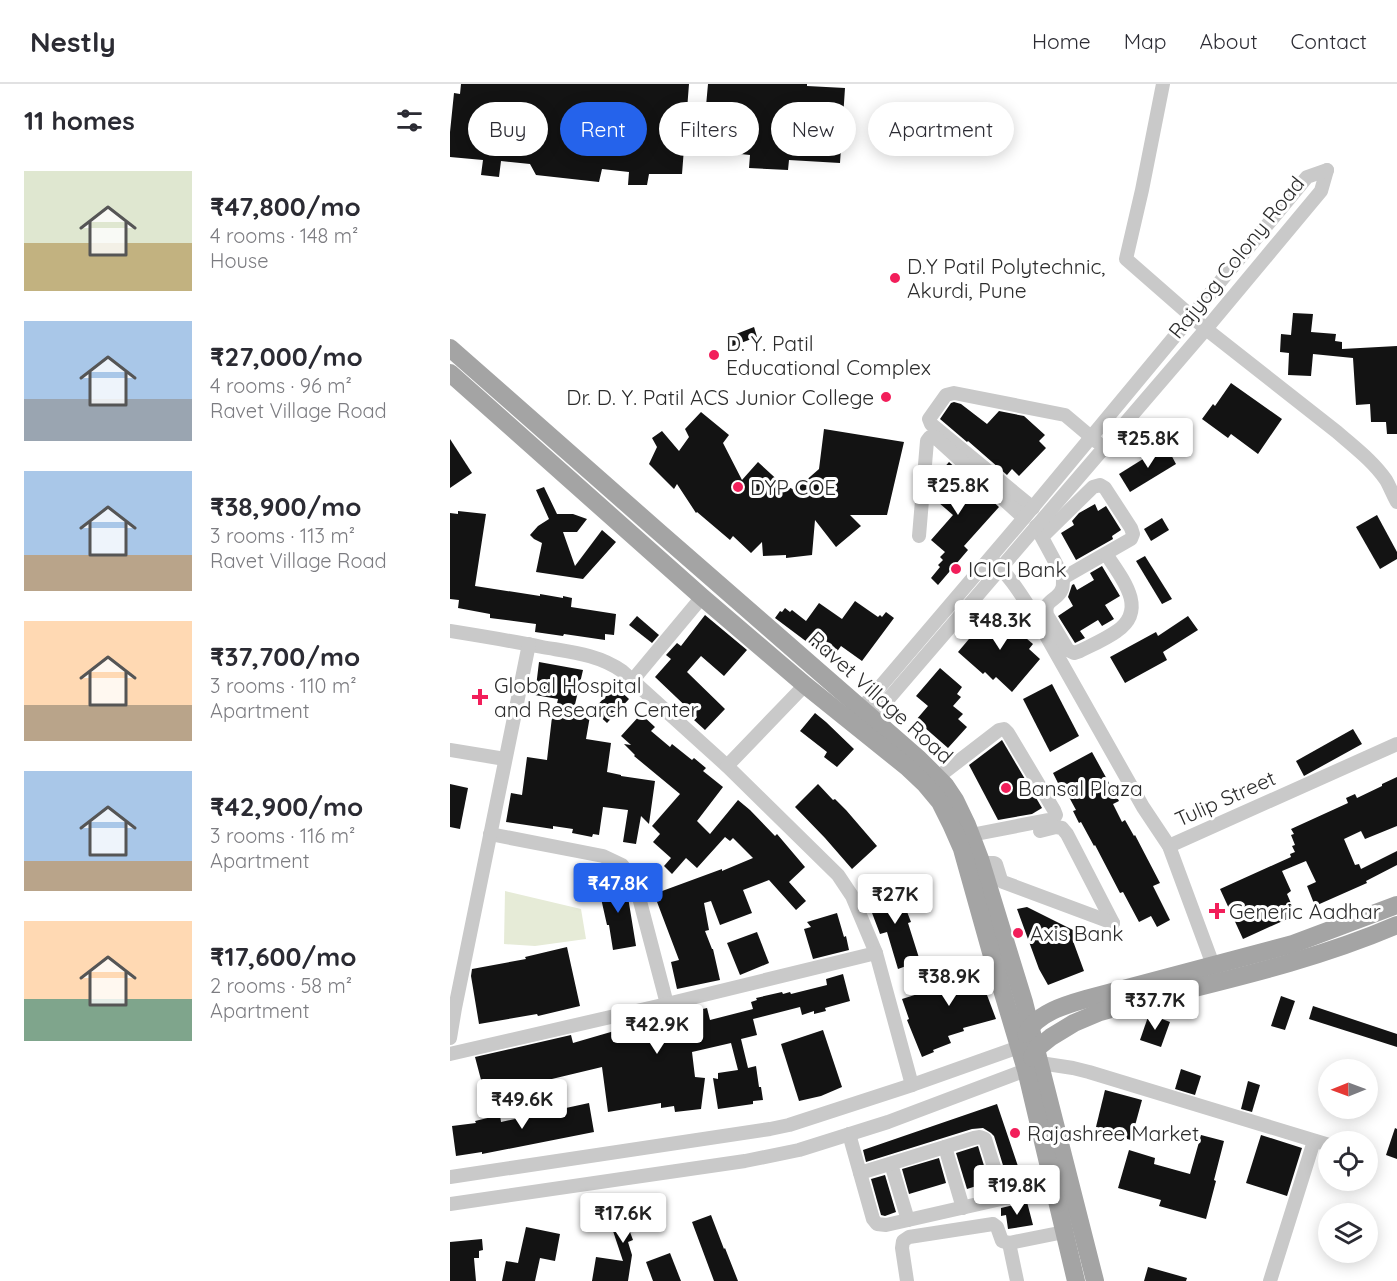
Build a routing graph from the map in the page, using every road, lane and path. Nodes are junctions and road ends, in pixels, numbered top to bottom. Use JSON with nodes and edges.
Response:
{"nodes":[{"id":1,"x":1163,"y":84,"type":"edge"},
{"id":2,"x":1192,"y":316,"type":"junction"},
{"id":3,"x":1206,"y":328,"type":"junction"},
{"id":4,"x":450,"y":348,"type":"edge"},
{"id":5,"x":450,"y":373,"type":"edge"},
{"id":6,"x":1091,"y":438,"type":"junction"},
{"id":7,"x":1103,"y":448,"type":"junction"},
{"id":8,"x":1392,"y":477,"type":"edge"},
{"id":9,"x":1397,"y":502,"type":"edge"},
{"id":10,"x":1028,"y":513,"type":"junction"},
{"id":11,"x":1039,"y":531,"type":"junction"},
{"id":12,"x":919,"y":536,"type":"dead end"},
{"id":13,"x":1106,"y":554,"type":"junction"},
{"id":14,"x":995,"y":563,"type":"junction"},
{"id":15,"x":1063,"y":578,"type":"junction"},
{"id":16,"x":702,"y":597,"type":"junction"},
{"id":17,"x":450,"y":631,"type":"edge"},
{"id":18,"x":529,"y":644,"type":"junction"},
{"id":19,"x":632,"y":681,"type":"junction"},
{"id":20,"x":805,"y":685,"type":"junction"},
{"id":21,"x":862,"y":719,"type":"junction"},
{"id":22,"x":1397,"y":744,"type":"edge"},
{"id":23,"x":450,"y":750,"type":"edge"},
{"id":24,"x":505,"y":759,"type":"junction"},
{"id":25,"x":727,"y":766,"type":"junction"},
{"id":26,"x":938,"y":777,"type":"junction"},
{"id":27,"x":490,"y":834,"type":"junction"},
{"id":28,"x":973,"y":840,"type":"junction"},
{"id":29,"x":1169,"y":846,"type":"junction"},
{"id":30,"x":981,"y":863,"type":"junction"},
{"id":31,"x":1397,"y":905,"type":"edge"},
{"id":32,"x":1397,"y":925,"type":"edge"},
{"id":33,"x":876,"y":953,"type":"junction"},
{"id":34,"x":1216,"y":973,"type":"junction"},
{"id":35,"x":667,"y":1004,"type":"junction"},
{"id":36,"x":452,"y":1008,"type":"edge"},
{"id":37,"x":1030,"y":1026,"type":"junction"},
{"id":38,"x":450,"y":1038,"type":"edge"},
{"id":39,"x":450,"y":1054,"type":"edge"},
{"id":40,"x":1030,"y":1058,"type":"junction"},
{"id":41,"x":912,"y":1085,"type":"junction"},
{"id":42,"x":849,"y":1134,"type":"junction"},
{"id":43,"x":1314,"y":1141,"type":"junction"},
{"id":44,"x":1318,"y":1142,"type":"edge"},
{"id":45,"x":743,"y":1147,"type":"junction"},
{"id":46,"x":945,"y":1147,"type":"junction"},
{"id":47,"x":891,"y":1164,"type":"junction"},
{"id":48,"x":860,"y":1173,"type":"junction"},
{"id":49,"x":450,"y":1177,"type":"edge"},
{"id":50,"x":1053,"y":1186,"type":"junction"},
{"id":51,"x":1004,"y":1198,"type":"junction"},
{"id":52,"x":450,"y":1204,"type":"edge"},
{"id":53,"x":963,"y":1208,"type":"junction"},
{"id":54,"x":908,"y":1220,"type":"junction"},
{"id":55,"x":1064,"y":1232,"type":"junction"},
{"id":56,"x":1009,"y":1243,"type":"junction"},
{"id":57,"x":907,"y":1281,"type":"edge"},
{"id":58,"x":1017,"y":1281,"type":"edge"},
{"id":59,"x":1076,"y":1281,"type":"edge"},
{"id":60,"x":1095,"y":1281,"type":"edge"},
{"id":61,"x":1270,"y":1281,"type":"edge"}],
"edges":[{"from":1,"to":2,"type":"street"},
{"from":2,"to":3,"type":"street"},
{"from":2,"to":3,"type":"street","name":"Rajyog Colony Road"},
{"from":2,"to":6,"type":"street","name":"Rajyog Colony Road"},
{"from":3,"to":7,"type":"street","name":"Rajyog Colony Road"},
{"from":3,"to":8,"type":"street"},
{"from":4,"to":21,"type":"main road","name":"Ravet Village Road"},
{"from":5,"to":16,"type":"main road","name":"Ravet Village Road"},
{"from":6,"to":7,"type":"street"},
{"from":6,"to":10,"type":"street","name":"Rajyog Colony Road"},
{"from":6,"to":10,"type":"street"},
{"from":7,"to":11,"type":"street","name":"Rajyog Colony Road"},
{"from":8,"to":9,"type":"street"},
{"from":10,"to":12,"type":"street"},
{"from":10,"to":14,"type":"street","name":"Rajyog Colony Road"},
{"from":11,"to":13,"type":"street"},
{"from":11,"to":14,"type":"street","name":"Rajyog Colony Road"},
{"from":11,"to":15,"type":"street"},
{"from":13,"to":15,"type":"street"},
{"from":13,"to":15,"type":"street"},
{"from":14,"to":21,"type":"street","name":"Rajyog Colony Road"},
{"from":14,"to":29,"type":"street"},
{"from":16,"to":19,"type":"street"},
{"from":16,"to":20,"type":"main road","name":"Ravet Village Road"},
{"from":17,"to":18,"type":"street"},
{"from":18,"to":19,"type":"street"},
{"from":18,"to":24,"type":"street"},
{"from":19,"to":25,"type":"street"},
{"from":20,"to":21,"type":"main road","name":"Ravet Village Road"},
{"from":20,"to":25,"type":"street"},
{"from":21,"to":26,"type":"main road","name":"Ravet Village Road"},
{"from":21,"to":40,"type":"main road","name":"Ravet Village Road"},
{"from":22,"to":29,"type":"street","name":"Tulip Street"},
{"from":23,"to":24,"type":"street"},
{"from":24,"to":27,"type":"street"},
{"from":25,"to":33,"type":"street"},
{"from":26,"to":28,"type":"main road","name":"Ravet Village Road"},
{"from":26,"to":28,"type":"street"},
{"from":27,"to":35,"type":"street"},
{"from":27,"to":36,"type":"street"},
{"from":28,"to":30,"type":"main road","name":"Ravet Village Road"},
{"from":28,"to":30,"type":"street"},
{"from":29,"to":34,"type":"street","name":"Tulip Street"},
{"from":30,"to":37,"type":"main road","name":"Ravet Village Road"},
{"from":31,"to":34,"type":"main road"},
{"from":32,"to":34,"type":"main road"},
{"from":33,"to":35,"type":"street"},
{"from":33,"to":41,"type":"street"},
{"from":34,"to":37,"type":"main road"},
{"from":34,"to":40,"type":"main road"},
{"from":35,"to":39,"type":"street"},
{"from":36,"to":38,"type":"street"},
{"from":37,"to":40,"type":"main road"},
{"from":40,"to":41,"type":"street"},
{"from":40,"to":42,"type":"street"},
{"from":40,"to":43,"type":"street"},
{"from":40,"to":50,"type":"main road","name":"Ravet Village Road"},
{"from":40,"to":60,"type":"main road","name":"Ravet Village Road"},
{"from":41,"to":45,"type":"street"},
{"from":42,"to":45,"type":"street"},
{"from":42,"to":48,"type":"street"},
{"from":43,"to":44,"type":"street"},
{"from":43,"to":61,"type":"street"},
{"from":45,"to":49,"type":"street"},
{"from":45,"to":52,"type":"street"},
{"from":46,"to":47,"type":"street"},
{"from":46,"to":51,"type":"street"},
{"from":46,"to":53,"type":"street"},
{"from":47,"to":48,"type":"street"},
{"from":47,"to":54,"type":"street"},
{"from":48,"to":54,"type":"street"},
{"from":50,"to":51,"type":"street"},
{"from":50,"to":55,"type":"main road","name":"Ravet Village Road"},
{"from":51,"to":53,"type":"street"},
{"from":53,"to":54,"type":"street"},
{"from":55,"to":56,"type":"street"},
{"from":55,"to":59,"type":"main road","name":"Ravet Village Road"},
{"from":56,"to":57,"type":"street"},
{"from":56,"to":58,"type":"street"}]}
